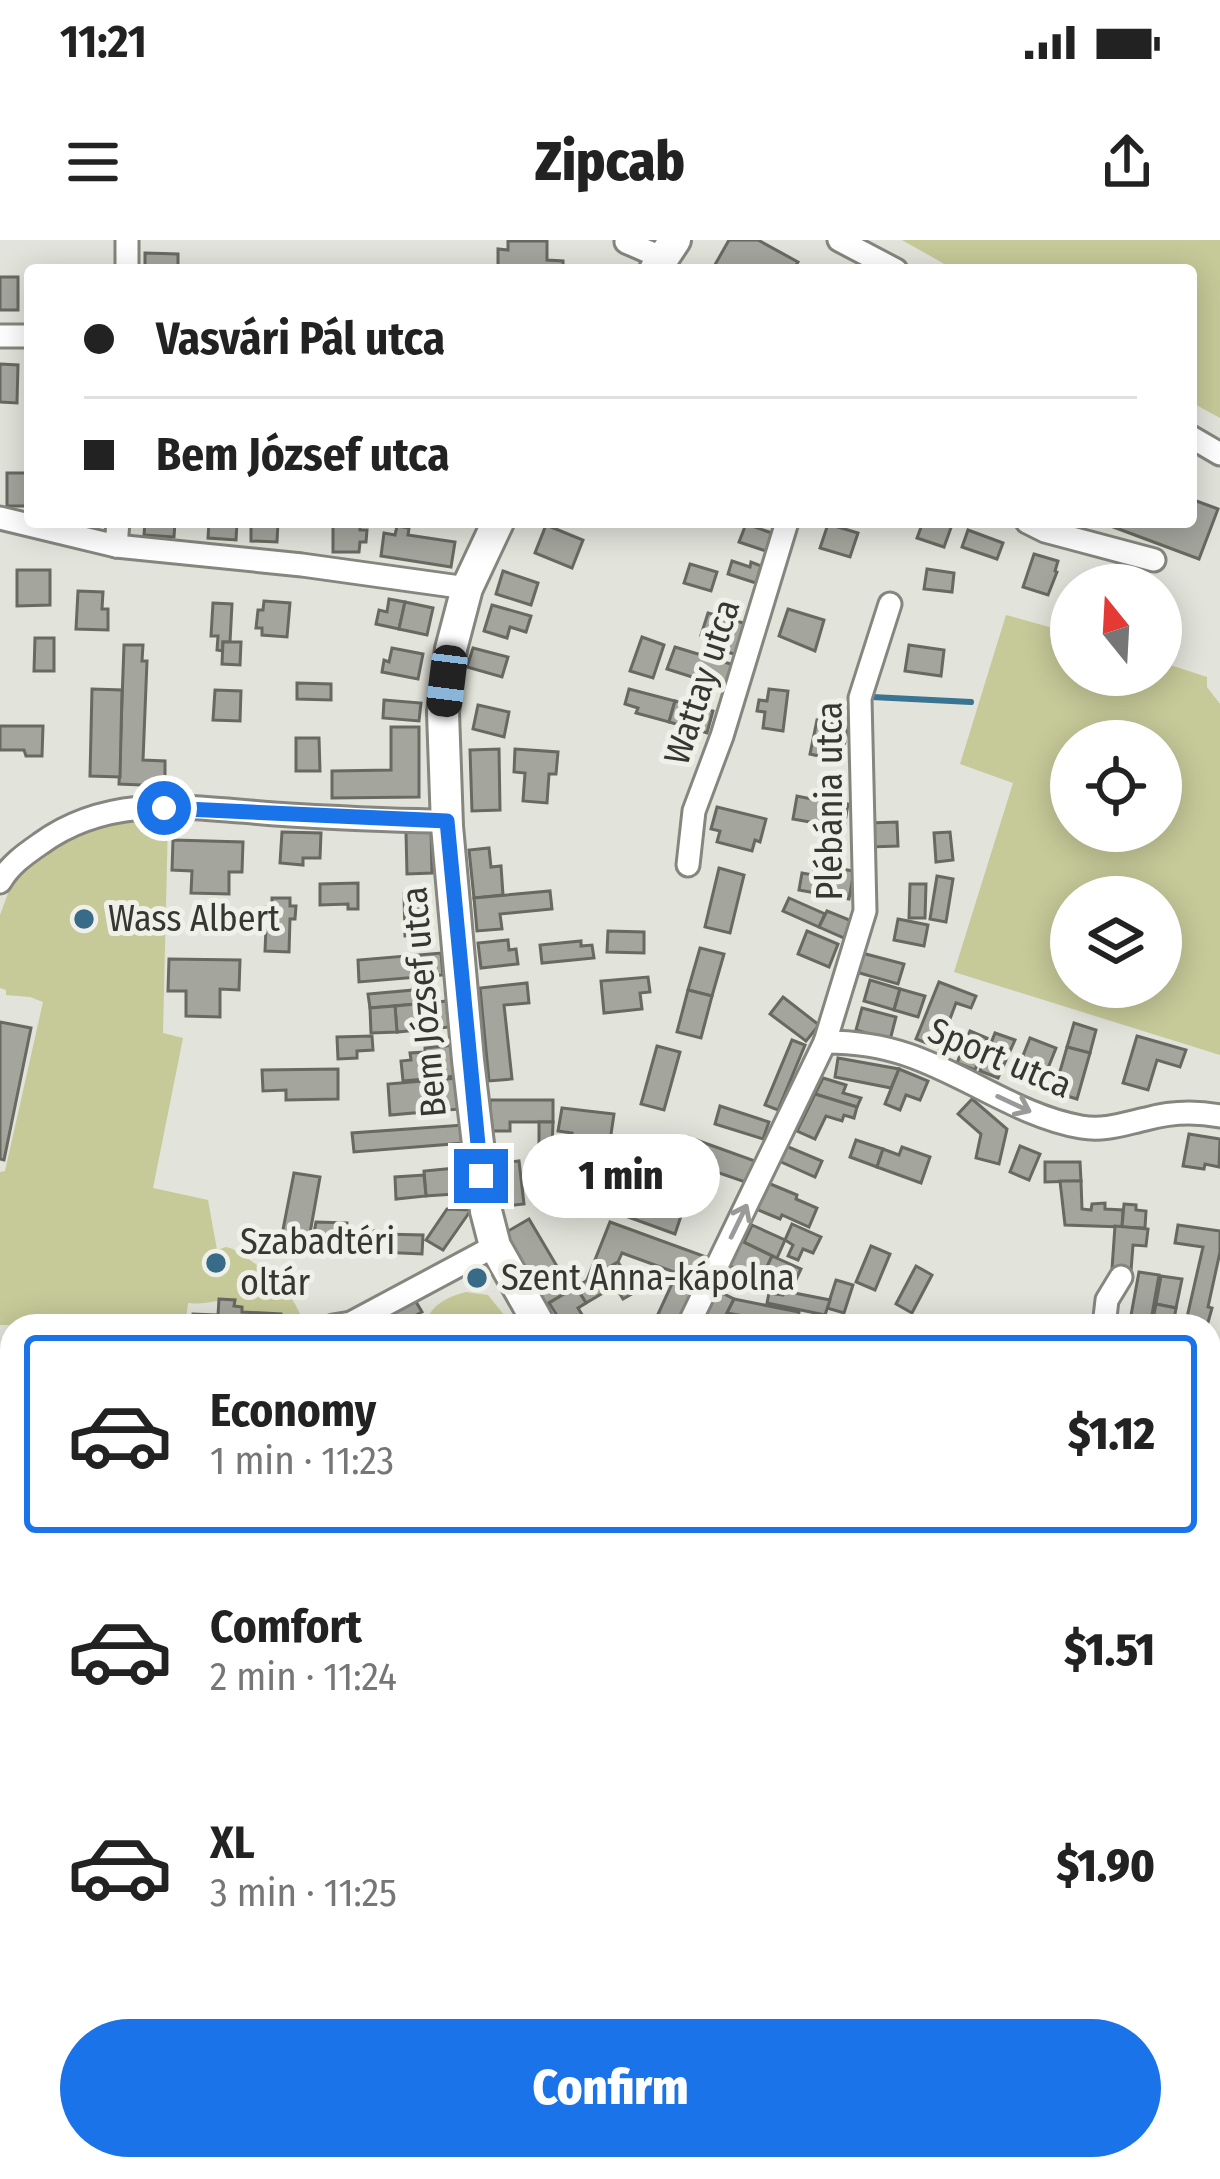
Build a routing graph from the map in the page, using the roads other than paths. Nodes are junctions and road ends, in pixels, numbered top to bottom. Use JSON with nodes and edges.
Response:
{"nodes":[{"id":1,"x":839,"y":240,"type":"edge"},
{"id":2,"x":626,"y":241,"type":"edge"},
{"id":3,"x":664,"y":256,"type":"edge"},
{"id":4,"x":885,"y":264,"type":"edge"},
{"id":5,"x":41,"y":528,"type":"edge"},
{"id":6,"x":118,"y":528,"type":"edge"},
{"id":7,"x":495,"y":528,"type":"edge"},
{"id":8,"x":785,"y":528,"type":"edge"},
{"id":9,"x":1039,"y":528,"type":"edge"},
{"id":10,"x":116,"y":546,"type":"junction"},
{"id":11,"x":1154,"y":560,"type":"dead end"},
{"id":12,"x":467,"y":588,"type":"junction"},
{"id":13,"x":890,"y":604,"type":"dead end"},
{"id":14,"x":447,"y":821,"type":"junction"},
{"id":15,"x":688,"y":865,"type":"dead end"},
{"id":16,"x":0,"y":882,"type":"edge"},
{"id":17,"x":825,"y":1042,"type":"junction"},
{"id":18,"x":1220,"y":1116,"type":"edge"},
{"id":19,"x":494,"y":1246,"type":"junction"},
{"id":20,"x":1121,"y":1277,"type":"dead end"},
{"id":21,"x":366,"y":1314,"type":"edge"},
{"id":22,"x":533,"y":1314,"type":"edge"},
{"id":23,"x":694,"y":1314,"type":"edge"},
{"id":24,"x":1106,"y":1314,"type":"edge"}],
"edges":[{"from":1,"to":4,"type":"street"},
{"from":2,"to":3,"type":"street"},
{"from":5,"to":10,"type":"street"},
{"from":6,"to":10,"type":"street"},
{"from":7,"to":12,"type":"street","name":"Bem József utca"},
{"from":8,"to":15,"type":"street","name":"Wattay utca"},
{"from":9,"to":11,"type":"street"},
{"from":10,"to":12,"type":"street"},
{"from":12,"to":14,"type":"street","name":"Bem József utca"},
{"from":13,"to":17,"type":"street","name":"Plébánia utca"},
{"from":14,"to":16,"type":"street"},
{"from":14,"to":19,"type":"street","name":"Bem József utca"},
{"from":17,"to":18,"type":"street","name":"Sport utca","one_way":true},
{"from":23,"to":17,"type":"street","name":"Plébánia utca","one_way":true},
{"from":19,"to":21,"type":"street"},
{"from":19,"to":22,"type":"street","name":"Bem József utca"},
{"from":20,"to":24,"type":"street"}]}
